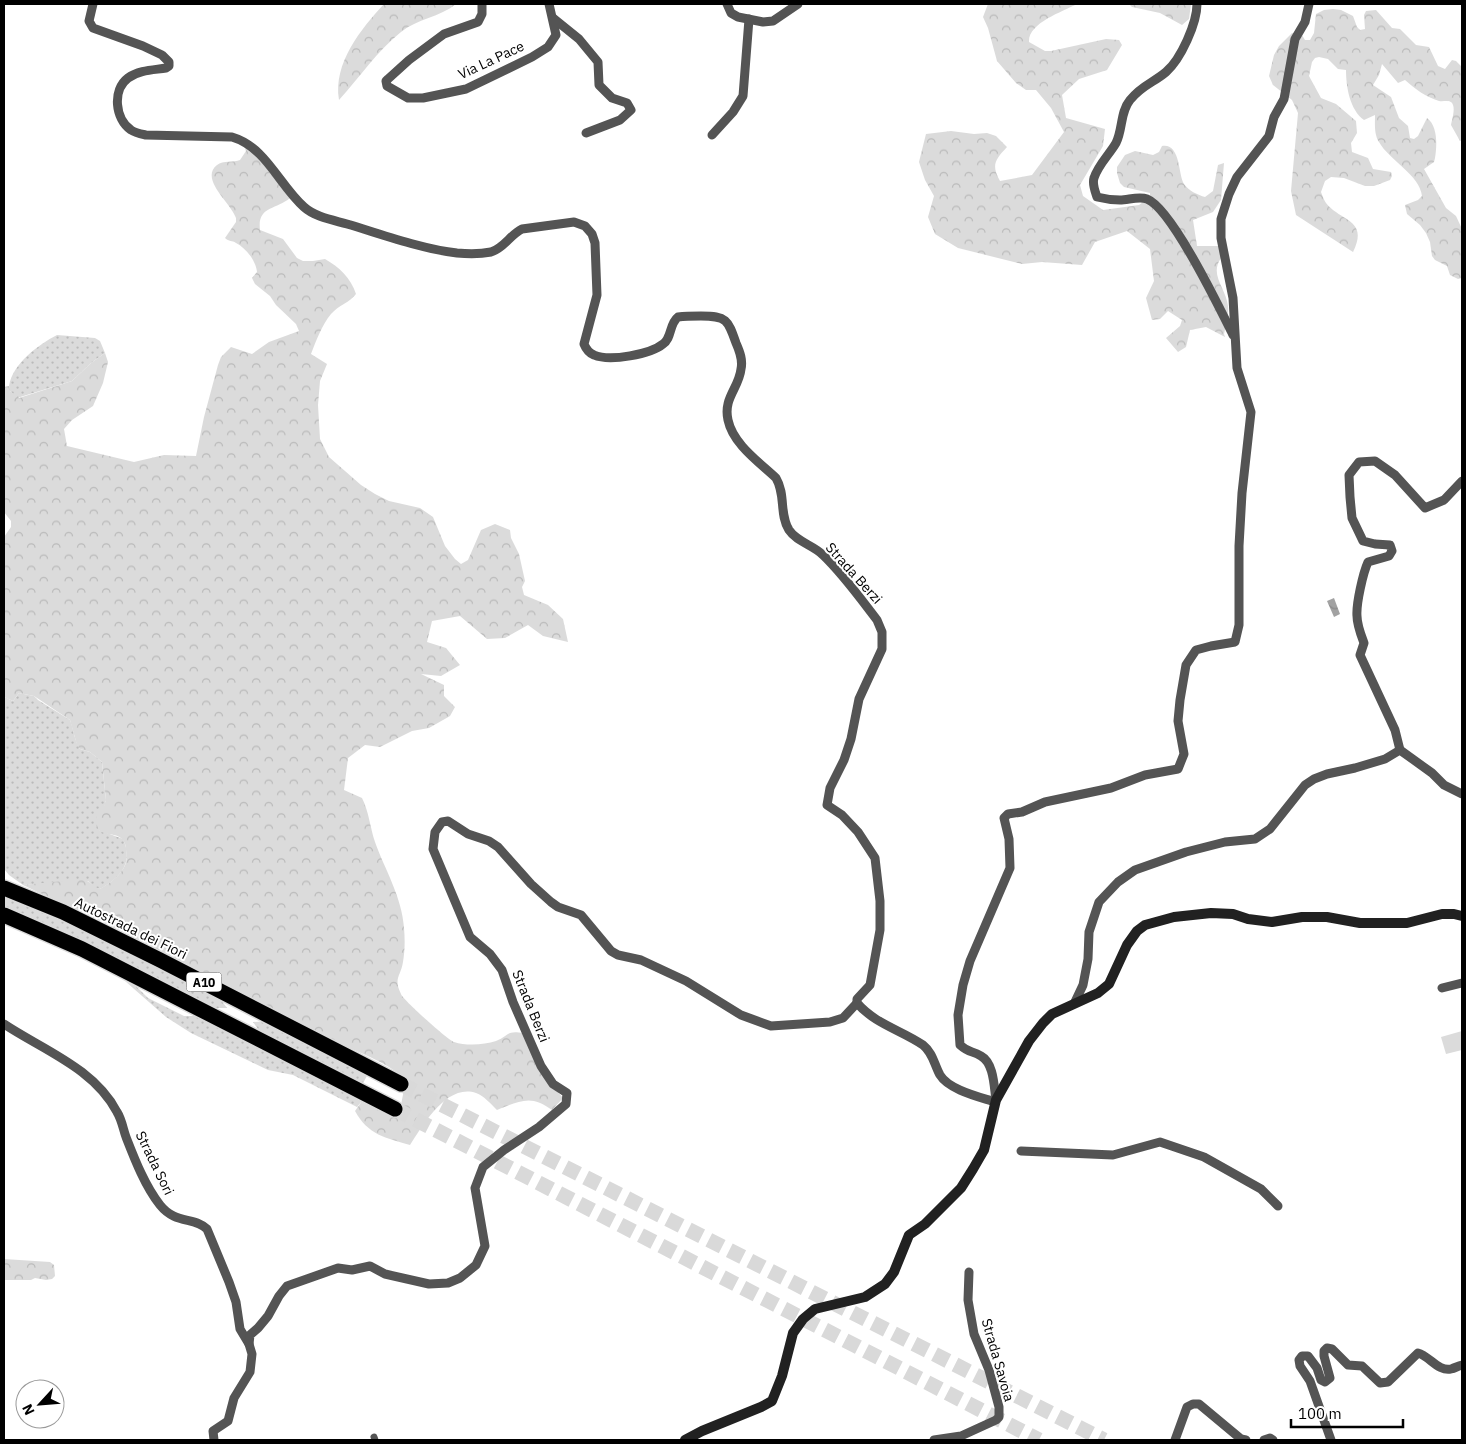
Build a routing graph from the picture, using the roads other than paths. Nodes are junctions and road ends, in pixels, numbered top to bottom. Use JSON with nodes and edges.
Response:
{"nodes":[{"id":1,"x":93,"y":4,"type":"edge"},
{"id":2,"x":482,"y":4,"type":"edge"},
{"id":3,"x":549,"y":4,"type":"edge"},
{"id":4,"x":727,"y":4,"type":"edge"},
{"id":5,"x":798,"y":4,"type":"edge"},
{"id":6,"x":1197,"y":4,"type":"edge"},
{"id":7,"x":1309,"y":4,"type":"edge"},
{"id":8,"x":553,"y":18,"type":"junction"},
{"id":9,"x":750,"y":19,"type":"junction"},
{"id":10,"x":586,"y":133,"type":"dead end"},
{"id":11,"x":712,"y":135,"type":"dead end"},
{"id":12,"x":1234,"y":338,"type":"junction"},
{"id":13,"x":1462,"y":481,"type":"edge"},
{"id":14,"x":1400,"y":750,"type":"junction"},
{"id":15,"x":1462,"y":794,"type":"edge"},
{"id":16,"x":4,"y":888,"type":"edge"},
{"id":17,"x":4,"y":915,"type":"edge"},
{"id":18,"x":1462,"y":916,"type":"edge"},
{"id":19,"x":1462,"y":983,"type":"edge"},
{"id":20,"x":1442,"y":988,"type":"dead end"},
{"id":21,"x":1075,"y":1002,"type":"junction"},
{"id":22,"x":857,"y":1003,"type":"junction"},
{"id":23,"x":4,"y":1024,"type":"edge"},
{"id":24,"x":401,"y":1084,"type":"tunnel mouth"},
{"id":25,"x":996,"y":1101,"type":"junction"},
{"id":26,"x":395,"y":1109,"type":"tunnel mouth"},
{"id":27,"x":1021,"y":1152,"type":"dead end"},
{"id":28,"x":1278,"y":1206,"type":"dead end"},
{"id":29,"x":969,"y":1272,"type":"dead end"},
{"id":30,"x":249,"y":1344,"type":"junction"},
{"id":31,"x":1462,"y":1365,"type":"edge"},
{"id":32,"x":214,"y":1440,"type":"edge"},
{"id":33,"x":685,"y":1440,"type":"edge"},
{"id":34,"x":934,"y":1440,"type":"edge"},
{"id":35,"x":1175,"y":1440,"type":"edge"},
{"id":36,"x":1246,"y":1440,"type":"edge"},
{"id":37,"x":1264,"y":1440,"type":"edge"},
{"id":38,"x":1273,"y":1440,"type":"edge"},
{"id":39,"x":1331,"y":1440,"type":"edge"}],
"edges":[{"from":1,"to":22,"type":"street","name":"Strada Berzi"},
{"from":2,"to":8,"type":"street","name":"Via La Pace"},
{"from":3,"to":8,"type":"street","name":"Via La Pace"},
{"from":4,"to":9,"type":"street"},
{"from":5,"to":9,"type":"street"},
{"from":6,"to":12,"type":"street"},
{"from":7,"to":12,"type":"street"},
{"from":8,"to":10,"type":"street"},
{"from":9,"to":11,"type":"street"},
{"from":12,"to":25,"type":"street"},
{"from":13,"to":14,"type":"street"},
{"from":14,"to":15,"type":"street"},
{"from":14,"to":21,"type":"street"},
{"from":16,"to":24,"type":"highway","name":"Autostrada dei Fiori","number":"A10"},
{"from":17,"to":26,"type":"highway","number":"A10"},
{"from":18,"to":21,"type":"main road"},
{"from":19,"to":20,"type":"street"},
{"from":21,"to":25,"type":"main road"},
{"from":22,"to":25,"type":"street"},
{"from":22,"to":30,"type":"street","name":"Strada Berzi"},
{"from":23,"to":30,"type":"street","name":"Strada Sori"},
{"from":25,"to":33,"type":"main road"},
{"from":27,"to":28,"type":"street"},
{"from":29,"to":34,"type":"street","name":"Strada Savoia"},
{"from":30,"to":32,"type":"street","name":"Strada Sori"},
{"from":31,"to":39,"type":"street"},
{"from":35,"to":36,"type":"street"},
{"from":37,"to":38,"type":"street"}]}
